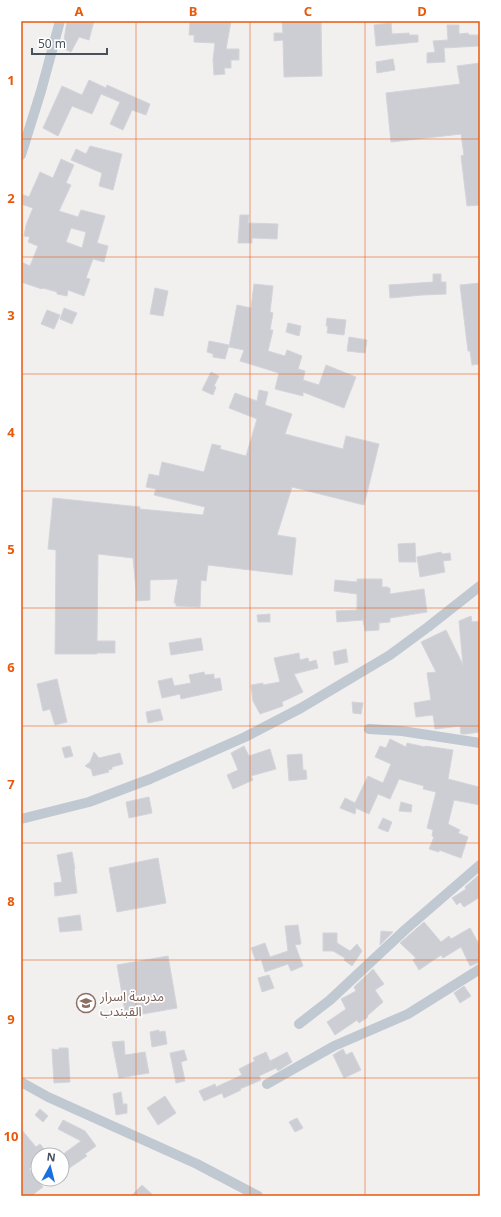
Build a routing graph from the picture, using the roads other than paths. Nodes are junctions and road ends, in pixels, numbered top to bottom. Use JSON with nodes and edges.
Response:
{"nodes":[{"id":1,"x":60,"y":21,"type":"edge"},
{"id":2,"x":21,"y":156,"type":"edge"},
{"id":3,"x":480,"y":586,"type":"edge"},
{"id":4,"x":369,"y":729,"type":"dead end"},
{"id":5,"x":480,"y":743,"type":"edge"},
{"id":6,"x":21,"y":819,"type":"edge"},
{"id":7,"x":480,"y":865,"type":"edge"},
{"id":8,"x":480,"y":969,"type":"edge"},
{"id":9,"x":299,"y":1024,"type":"dead end"},
{"id":10,"x":21,"y":1082,"type":"edge"},
{"id":11,"x":267,"y":1084,"type":"dead end"},
{"id":12,"x":258,"y":1196,"type":"edge"}],
"edges":[{"from":1,"to":2,"type":"street"},
{"from":3,"to":6,"type":"street"},
{"from":4,"to":5,"type":"street"},
{"from":7,"to":9,"type":"street"},
{"from":8,"to":11,"type":"street"},
{"from":10,"to":12,"type":"street"}]}
